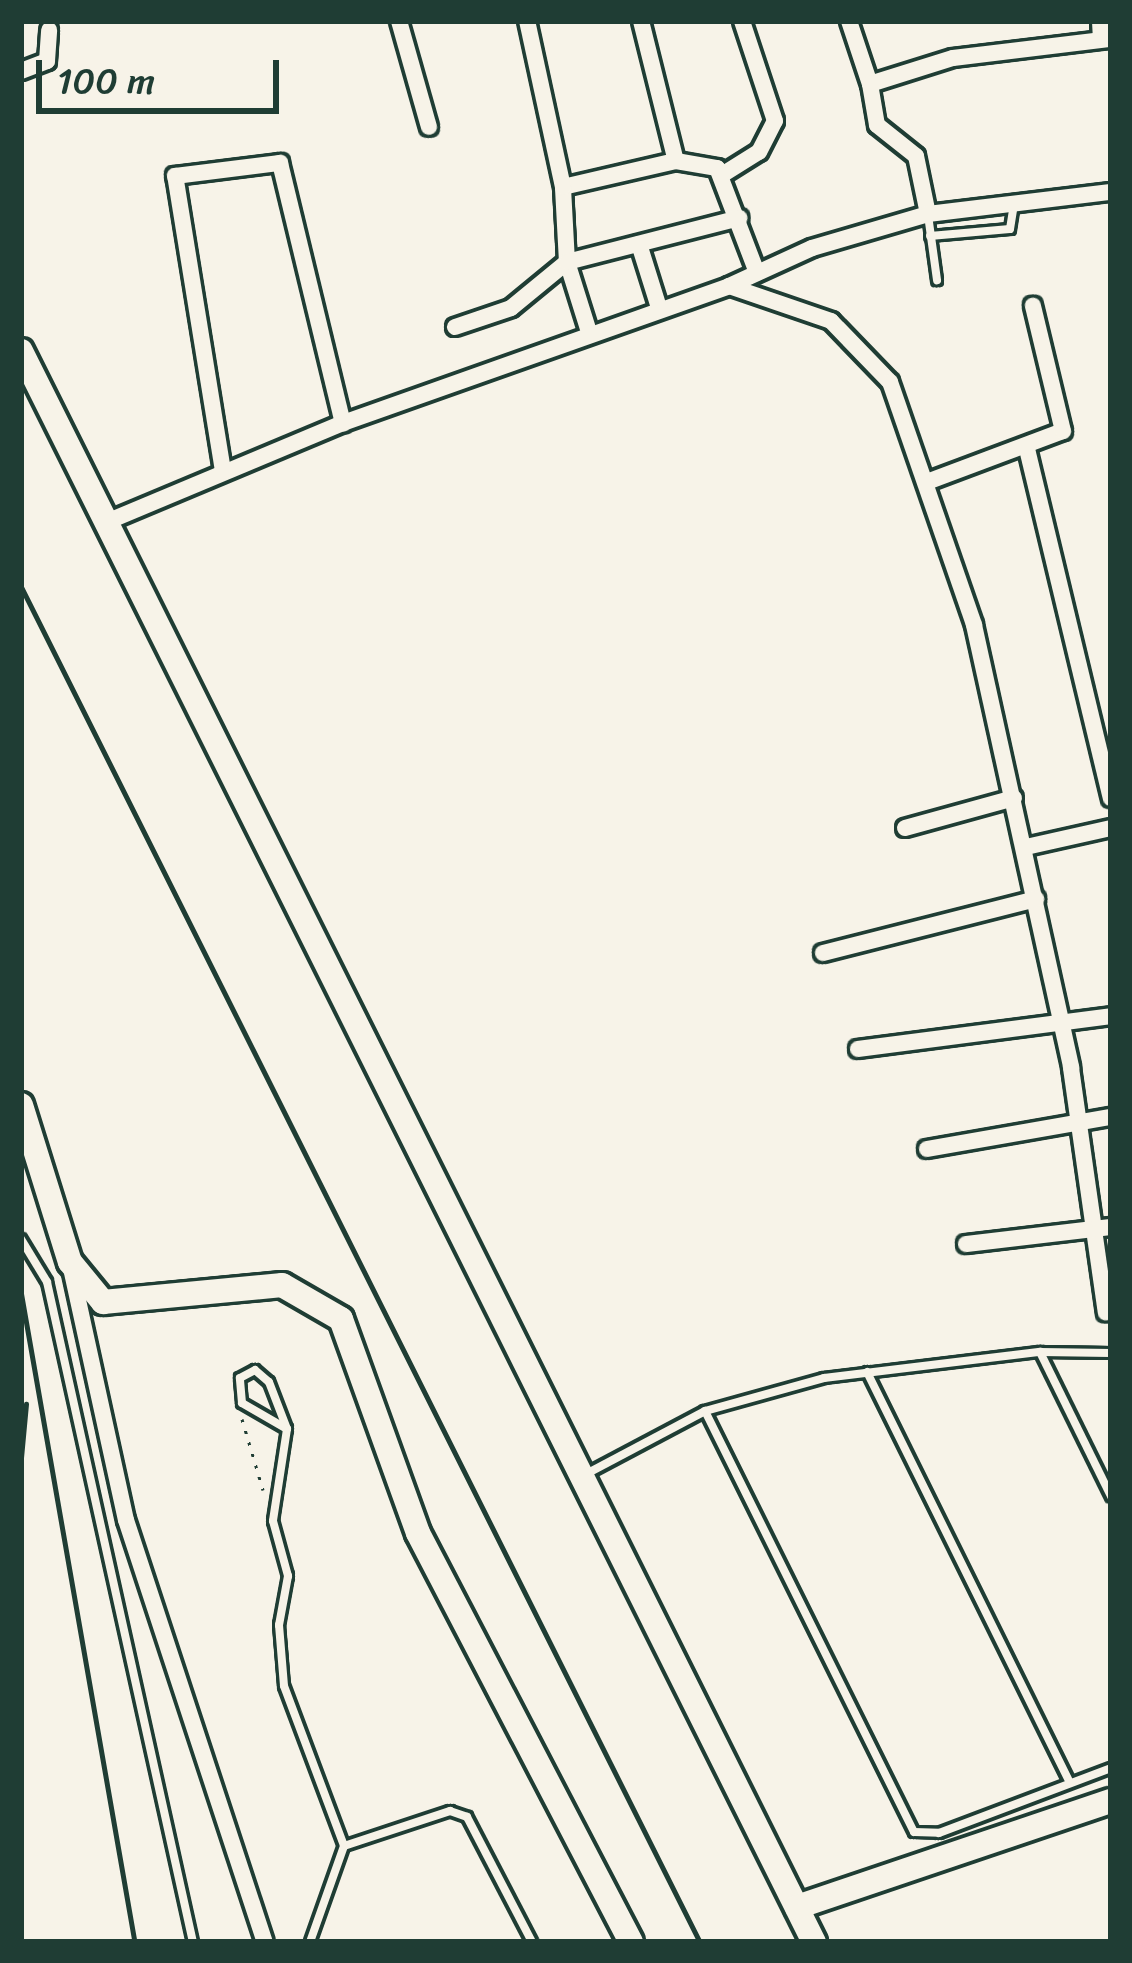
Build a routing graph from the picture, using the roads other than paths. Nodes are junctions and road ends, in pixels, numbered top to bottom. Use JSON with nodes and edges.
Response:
{"nodes":[{"id":1,"x":399,"y":21,"type":"edge"},
{"id":2,"x":527,"y":21,"type":"edge"},
{"id":3,"x":640,"y":21,"type":"edge"},
{"id":4,"x":742,"y":21,"type":"edge"},
{"id":5,"x":849,"y":21,"type":"edge"},
{"id":6,"x":50,"y":30,"type":"dead end"},
{"id":7,"x":1104,"y":33,"type":"edge"},
{"id":8,"x":21,"y":71,"type":"edge"},
{"id":9,"x":870,"y":84,"type":"junction"},
{"id":10,"x":429,"y":127,"type":"dead end"},
{"id":11,"x":676,"y":161,"type":"junction"},
{"id":12,"x":725,"y":173,"type":"junction"},
{"id":13,"x":563,"y":188,"type":"junction"},
{"id":14,"x":1111,"y":191,"type":"edge"},
{"id":15,"x":1014,"y":203,"type":"junction"},
{"id":16,"x":928,"y":214,"type":"junction"},
{"id":17,"x":739,"y":218,"type":"junction"},
{"id":18,"x":930,"y":236,"type":"junction"},
{"id":19,"x":639,"y":244,"type":"junction"},
{"id":20,"x":567,"y":262,"type":"junction"},
{"id":21,"x":757,"y":273,"type":"junction"},
{"id":22,"x":937,"y":280,"type":"dead end"},
{"id":23,"x":729,"y":286,"type":"junction"},
{"id":24,"x":1033,"y":306,"type":"dead end"},
{"id":25,"x":658,"y":308,"type":"junction"},
{"id":26,"x":455,"y":327,"type":"dead end"},
{"id":27,"x":589,"y":332,"type":"junction"},
{"id":28,"x":21,"y":351,"type":"edge"},
{"id":29,"x":343,"y":423,"type":"junction"},
{"id":30,"x":1027,"y":449,"type":"junction"},
{"id":31,"x":223,"y":471,"type":"junction"},
{"id":32,"x":927,"y":482,"type":"junction"},
{"id":33,"x":104,"y":523,"type":"junction"},
{"id":34,"x":1014,"y":798,"type":"junction"},
{"id":35,"x":1111,"y":798,"type":"edge"},
{"id":36,"x":905,"y":828,"type":"dead end"},
{"id":37,"x":1111,"y":828,"type":"edge"},
{"id":38,"x":1026,"y":847,"type":"junction"},
{"id":39,"x":1036,"y":899,"type":"junction"},
{"id":40,"x":823,"y":953,"type":"dead end"},
{"id":41,"x":1111,"y":1016,"type":"edge"},
{"id":42,"x":1061,"y":1024,"type":"junction"},
{"id":43,"x":858,"y":1048,"type":"dead end"},
{"id":44,"x":21,"y":1105,"type":"edge"},
{"id":45,"x":1111,"y":1117,"type":"edge"},
{"id":46,"x":1078,"y":1121,"type":"junction"},
{"id":47,"x":927,"y":1149,"type":"dead end"},
{"id":48,"x":1111,"y":1226,"type":"edge"},
{"id":49,"x":1092,"y":1229,"type":"junction"},
{"id":50,"x":21,"y":1239,"type":"edge"},
{"id":51,"x":966,"y":1244,"type":"dead end"},
{"id":52,"x":70,"y":1262,"type":"junction"},
{"id":53,"x":1106,"y":1313,"type":"dead end"},
{"id":54,"x":1040,"y":1352,"type":"junction"},
{"id":55,"x":1111,"y":1353,"type":"edge"},
{"id":56,"x":866,"y":1372,"type":"junction"},
{"id":57,"x":705,"y":1411,"type":"junction"},
{"id":58,"x":287,"y":1429,"type":"junction"},
{"id":59,"x":583,"y":1475,"type":"junction"},
{"id":60,"x":1111,"y":1496,"type":"edge"},
{"id":61,"x":1111,"y":1768,"type":"edge"},
{"id":62,"x":1069,"y":1780,"type":"junction"},
{"id":63,"x":1111,"y":1801,"type":"edge"},
{"id":64,"x":344,"y":1846,"type":"junction"},
{"id":65,"x":797,"y":1907,"type":"junction"},
{"id":66,"x":194,"y":1942,"type":"edge"},
{"id":67,"x":266,"y":1942,"type":"edge"},
{"id":68,"x":310,"y":1942,"type":"edge"},
{"id":69,"x":532,"y":1942,"type":"edge"},
{"id":70,"x":631,"y":1942,"type":"edge"},
{"id":71,"x":814,"y":1942,"type":"edge"}],
"edges":[{"from":1,"to":10,"type":"street"},
{"from":2,"to":13,"type":"street"},
{"from":3,"to":11,"type":"street"},
{"from":4,"to":12,"type":"street"},
{"from":5,"to":9,"type":"street"},
{"from":6,"to":8,"type":"street"},
{"from":7,"to":9,"type":"street"},
{"from":9,"to":16,"type":"street"},
{"from":11,"to":12,"type":"street"},
{"from":11,"to":13,"type":"street"},
{"from":12,"to":17,"type":"street"},
{"from":13,"to":20,"type":"street"},
{"from":14,"to":15,"type":"street"},
{"from":15,"to":16,"type":"street"},
{"from":15,"to":18,"type":"lane"},
{"from":16,"to":18,"type":"lane"},
{"from":16,"to":21,"type":"street"},
{"from":17,"to":19,"type":"street"},
{"from":17,"to":21,"type":"street"},
{"from":18,"to":22,"type":"lane"},
{"from":19,"to":20,"type":"street"},
{"from":19,"to":25,"type":"street"},
{"from":20,"to":26,"type":"street"},
{"from":20,"to":27,"type":"street"},
{"from":21,"to":23,"type":"street"},
{"from":23,"to":25,"type":"street"},
{"from":23,"to":32,"type":"street"},
{"from":24,"to":30,"type":"street"},
{"from":25,"to":27,"type":"street"},
{"from":27,"to":29,"type":"street"},
{"from":28,"to":33,"type":"main road"},
{"from":29,"to":31,"type":"street"},
{"from":29,"to":31,"type":"street"},
{"from":30,"to":32,"type":"street"},
{"from":30,"to":35,"type":"street"},
{"from":31,"to":33,"type":"street"},
{"from":32,"to":34,"type":"street"},
{"from":33,"to":59,"type":"main road"},
{"from":34,"to":36,"type":"street"},
{"from":34,"to":38,"type":"street"},
{"from":37,"to":38,"type":"street"},
{"from":38,"to":39,"type":"street"},
{"from":39,"to":40,"type":"street"},
{"from":39,"to":42,"type":"street"},
{"from":41,"to":42,"type":"street"},
{"from":42,"to":43,"type":"street"},
{"from":42,"to":46,"type":"street"},
{"from":44,"to":52,"type":"main road"},
{"from":45,"to":46,"type":"street"},
{"from":46,"to":47,"type":"street"},
{"from":46,"to":49,"type":"street"},
{"from":48,"to":49,"type":"street"},
{"from":49,"to":51,"type":"street"},
{"from":49,"to":53,"type":"street"},
{"from":50,"to":66,"type":"lane"},
{"from":52,"to":67,"type":"street"},
{"from":52,"to":70,"type":"main road"},
{"from":54,"to":55,"type":"lane"},
{"from":54,"to":56,"type":"lane"},
{"from":54,"to":60,"type":"lane"},
{"from":56,"to":57,"type":"lane"},
{"from":56,"to":62,"type":"lane"},
{"from":57,"to":59,"type":"lane"},
{"from":57,"to":62,"type":"lane"},
{"from":58,"to":58,"type":"lane"},
{"from":58,"to":64,"type":"lane"},
{"from":59,"to":65,"type":"main road"},
{"from":61,"to":62,"type":"lane"},
{"from":63,"to":65,"type":"main road"},
{"from":64,"to":68,"type":"lane"},
{"from":64,"to":69,"type":"lane"},
{"from":65,"to":71,"type":"main road"}]}
